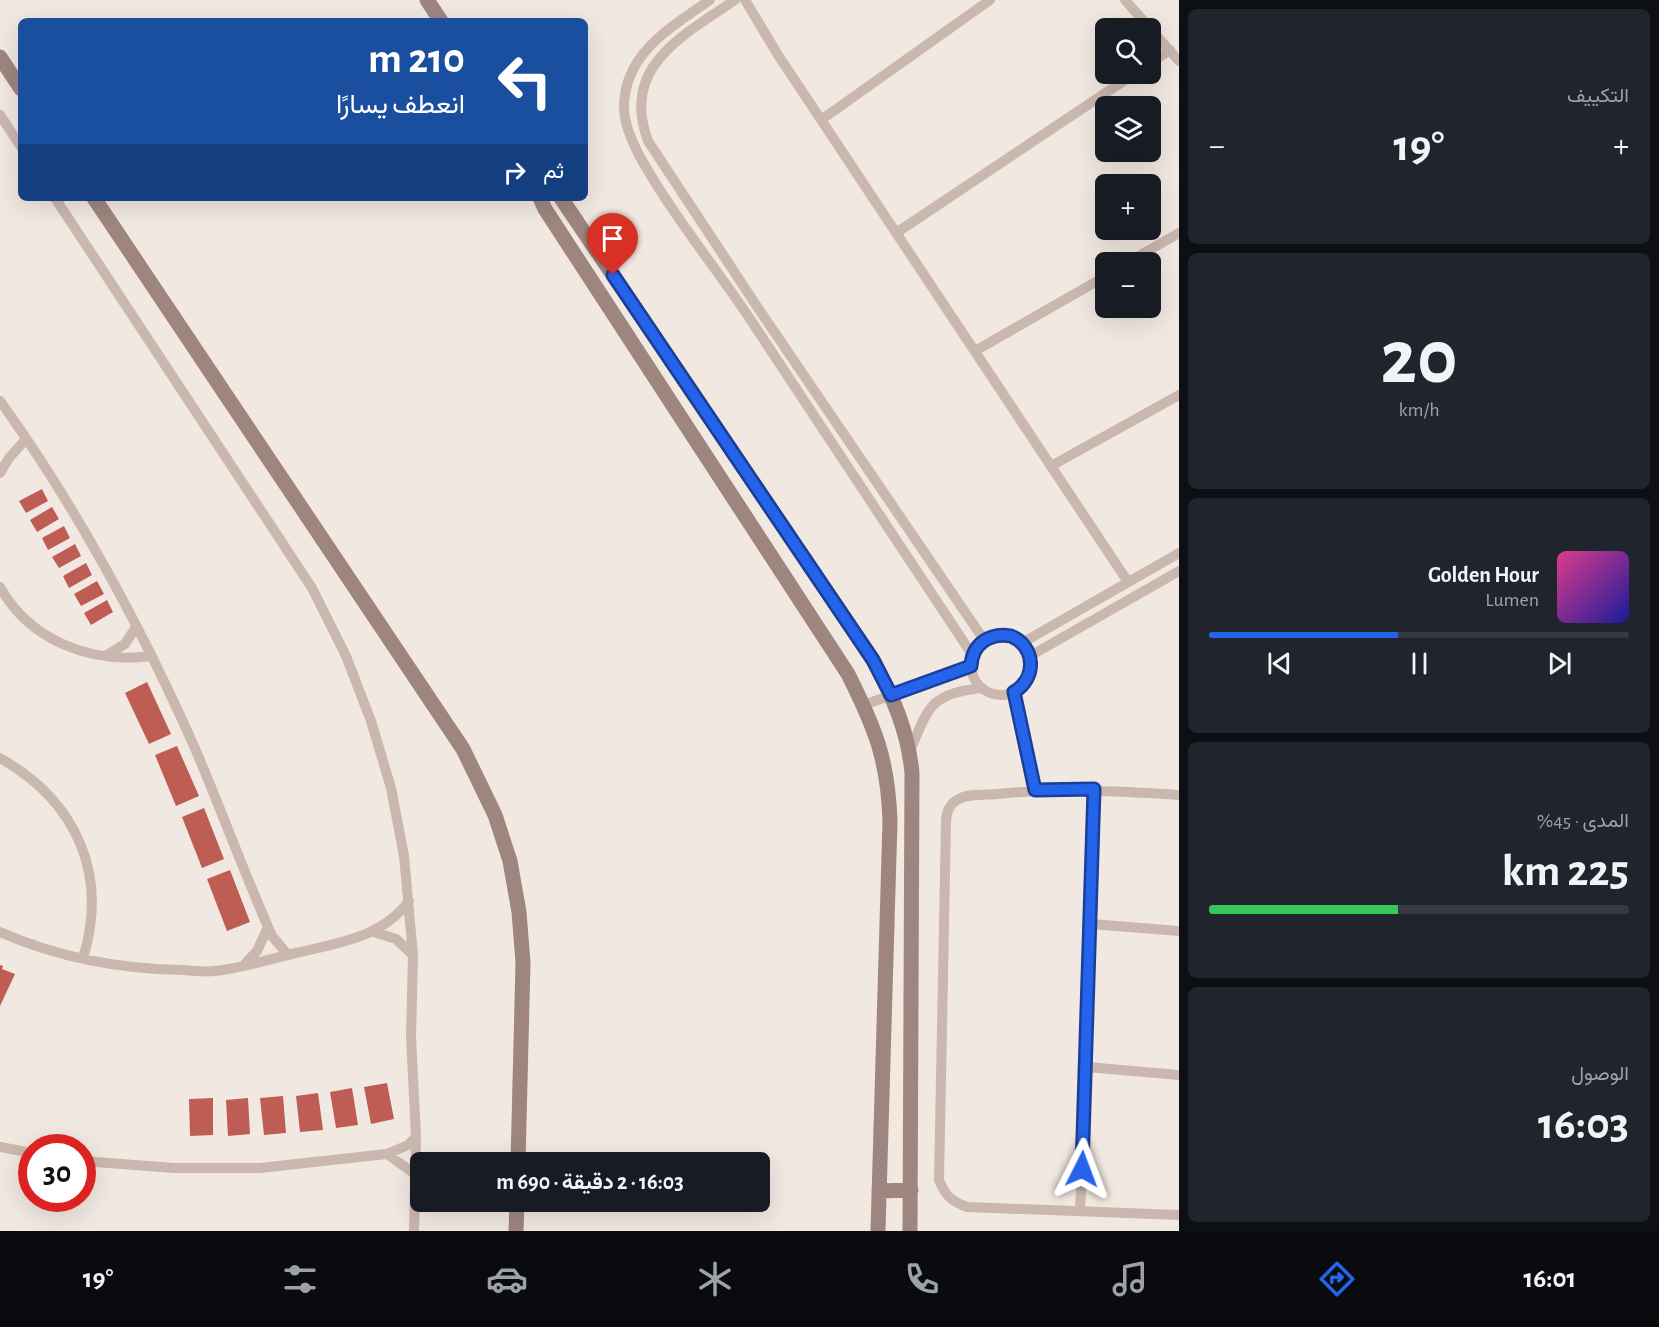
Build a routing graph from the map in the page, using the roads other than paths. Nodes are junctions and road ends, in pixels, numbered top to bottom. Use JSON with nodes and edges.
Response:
{"nodes":[{"id":1,"x":427,"y":0,"type":"edge"},
{"id":2,"x":710,"y":0,"type":"edge"},
{"id":3,"x":735,"y":0,"type":"edge"},
{"id":4,"x":746,"y":0,"type":"edge"},
{"id":5,"x":990,"y":0,"type":"edge"},
{"id":6,"x":1125,"y":0,"type":"edge"},
{"id":7,"x":439,"y":18,"type":"edge"},
{"id":8,"x":1170,"y":50,"type":"junction"},
{"id":9,"x":1161,"y":56,"type":"edge"},
{"id":10,"x":0,"y":57,"type":"edge"},
{"id":11,"x":1179,"y":61,"type":"edge"},
{"id":12,"x":18,"y":84,"type":"edge"},
{"id":13,"x":1119,"y":84,"type":"edge"},
{"id":14,"x":0,"y":115,"type":"edge"},
{"id":15,"x":821,"y":120,"type":"junction"},
{"id":16,"x":18,"y":142,"type":"edge"},
{"id":17,"x":57,"y":201,"type":"edge"},
{"id":18,"x":96,"y":201,"type":"edge"},
{"id":19,"x":541,"y":201,"type":"edge"},
{"id":20,"x":563,"y":201,"type":"edge"},
{"id":21,"x":896,"y":233,"type":"junction"},
{"id":22,"x":1179,"y":233,"type":"edge"},
{"id":23,"x":1146,"y":252,"type":"edge"},
{"id":24,"x":1095,"y":282,"type":"edge"},
{"id":25,"x":758,"y":308,"type":"junction"},
{"id":26,"x":747,"y":315,"type":"junction"},
{"id":27,"x":975,"y":351,"type":"junction"},
{"id":28,"x":1179,"y":395,"type":"edge"},
{"id":29,"x":0,"y":401,"type":"edge"},
{"id":30,"x":26,"y":439,"type":"junction"},
{"id":31,"x":850,"y":443,"type":"junction"},
{"id":32,"x":837,"y":451,"type":"junction"},
{"id":33,"x":1051,"y":466,"type":"junction"},
{"id":34,"x":0,"y":473,"type":"edge"},
{"id":35,"x":1179,"y":553,"type":"edge"},
{"id":36,"x":1179,"y":571,"type":"edge"},
{"id":37,"x":1128,"y":582,"type":"junction"},
{"id":38,"x":0,"y":587,"type":"edge"},
{"id":39,"x":136,"y":627,"type":"junction"},
{"id":40,"x":984,"y":640,"type":"junction"},
{"id":41,"x":1022,"y":644,"type":"junction"},
{"id":42,"x":107,"y":655,"type":"junction"},
{"id":43,"x":151,"y":656,"type":"junction"},
{"id":44,"x":1030,"y":656,"type":"junction"},
{"id":45,"x":972,"y":661,"type":"junction"},
{"id":46,"x":982,"y":688,"type":"junction"},
{"id":47,"x":1014,"y":692,"type":"junction"},
{"id":48,"x":891,"y":695,"type":"junction"},
{"id":49,"x":864,"y":705,"type":"junction"},
{"id":50,"x":910,"y":751,"type":"junction"},
{"id":51,"x":0,"y":758,"type":"edge"},
{"id":52,"x":1094,"y":789,"type":"junction"},
{"id":53,"x":1035,"y":790,"type":"junction"},
{"id":54,"x":1179,"y":795,"type":"edge"},
{"id":55,"x":410,"y":901,"type":"junction"},
{"id":56,"x":1091,"y":924,"type":"junction"},
{"id":57,"x":268,"y":927,"type":"junction"},
{"id":58,"x":1179,"y":931,"type":"edge"},
{"id":59,"x":0,"y":932,"type":"edge"},
{"id":60,"x":374,"y":932,"type":"junction"},
{"id":61,"x":288,"y":955,"type":"junction"},
{"id":62,"x":413,"y":955,"type":"junction"},
{"id":63,"x":83,"y":958,"type":"junction"},
{"id":64,"x":244,"y":965,"type":"junction"},
{"id":65,"x":1087,"y":1067,"type":"junction"},
{"id":66,"x":1179,"y":1075,"type":"edge"},
{"id":67,"x":416,"y":1137,"type":"junction"},
{"id":68,"x":0,"y":1147,"type":"edge"},
{"id":69,"x":18,"y":1150,"type":"edge"},
{"id":70,"x":416,"y":1152,"type":"edge"},
{"id":71,"x":518,"y":1152,"type":"edge"},
{"id":72,"x":387,"y":1154,"type":"junction"},
{"id":73,"x":96,"y":1162,"type":"edge"},
{"id":74,"x":410,"y":1170,"type":"edge"},
{"id":75,"x":911,"y":1190,"type":"junction"},
{"id":76,"x":879,"y":1191,"type":"junction"},
{"id":77,"x":1080,"y":1211,"type":"junction"},
{"id":78,"x":414,"y":1212,"type":"edge"},
{"id":79,"x":517,"y":1212,"type":"edge"},
{"id":80,"x":1179,"y":1215,"type":"edge"},
{"id":81,"x":414,"y":1231,"type":"edge"},
{"id":82,"x":516,"y":1231,"type":"edge"},
{"id":83,"x":878,"y":1231,"type":"edge"},
{"id":84,"x":910,"y":1231,"type":"edge"}],
"edges":[{"from":1,"to":7,"type":"street"},
{"from":2,"to":26,"type":"street"},
{"from":3,"to":25,"type":"street"},
{"from":4,"to":15,"type":"street"},
{"from":5,"to":15,"type":"street"},
{"from":6,"to":8,"type":"street"},
{"from":8,"to":9,"type":"street"},
{"from":8,"to":11,"type":"street"},
{"from":10,"to":12,"type":"street"},
{"from":13,"to":21,"type":"street"},
{"from":14,"to":16,"type":"street"},
{"from":15,"to":21,"type":"street"},
{"from":17,"to":55,"type":"street"},
{"from":18,"to":71,"type":"street"},
{"from":19,"to":49,"type":"street"},
{"from":20,"to":48,"type":"street"},
{"from":21,"to":27,"type":"street"},
{"from":22,"to":23,"type":"street"},
{"from":24,"to":27,"type":"street"},
{"from":25,"to":26,"type":"street"},
{"from":25,"to":31,"type":"street"},
{"from":26,"to":32,"type":"street"},
{"from":27,"to":33,"type":"street"},
{"from":28,"to":33,"type":"street"},
{"from":29,"to":30,"type":"street"},
{"from":30,"to":34,"type":"street"},
{"from":30,"to":39,"type":"street"},
{"from":31,"to":32,"type":"street"},
{"from":31,"to":40,"type":"street"},
{"from":32,"to":45,"type":"street"},
{"from":33,"to":37,"type":"street"},
{"from":35,"to":37,"type":"street"},
{"from":36,"to":44,"type":"street"},
{"from":37,"to":41,"type":"street"},
{"from":38,"to":42,"type":"street"},
{"from":39,"to":42,"type":"street"},
{"from":39,"to":43,"type":"street"},
{"from":40,"to":41,"type":"street"},
{"from":40,"to":45,"type":"street"},
{"from":41,"to":44,"type":"street"},
{"from":42,"to":43,"type":"street"},
{"from":43,"to":57,"type":"street"},
{"from":44,"to":47,"type":"street"},
{"from":45,"to":46,"type":"street"},
{"from":45,"to":48,"type":"street"},
{"from":46,"to":47,"type":"street"},
{"from":46,"to":50,"type":"street"},
{"from":47,"to":53,"type":"street"},
{"from":48,"to":49,"type":"street"},
{"from":48,"to":50,"type":"street"},
{"from":49,"to":76,"type":"street"},
{"from":50,"to":75,"type":"street"},
{"from":51,"to":63,"type":"street"},
{"from":52,"to":53,"type":"street"},
{"from":52,"to":54,"type":"street"},
{"from":52,"to":56,"type":"street"},
{"from":53,"to":77,"type":"street"},
{"from":55,"to":60,"type":"street"},
{"from":55,"to":62,"type":"street"},
{"from":56,"to":58,"type":"street"},
{"from":56,"to":65,"type":"street"},
{"from":57,"to":61,"type":"street"},
{"from":57,"to":64,"type":"street"},
{"from":59,"to":63,"type":"street"},
{"from":60,"to":61,"type":"street"},
{"from":60,"to":62,"type":"street"},
{"from":61,"to":64,"type":"street"},
{"from":62,"to":67,"type":"street"},
{"from":63,"to":64,"type":"street"},
{"from":65,"to":66,"type":"street"},
{"from":65,"to":77,"type":"street"},
{"from":67,"to":70,"type":"street"},
{"from":67,"to":72,"type":"street"},
{"from":68,"to":69,"type":"street"},
{"from":72,"to":73,"type":"street"},
{"from":72,"to":74,"type":"street"},
{"from":75,"to":76,"type":"street"},
{"from":75,"to":84,"type":"street"},
{"from":76,"to":83,"type":"street"},
{"from":77,"to":80,"type":"street"},
{"from":78,"to":81,"type":"street"},
{"from":79,"to":82,"type":"street"}]}
